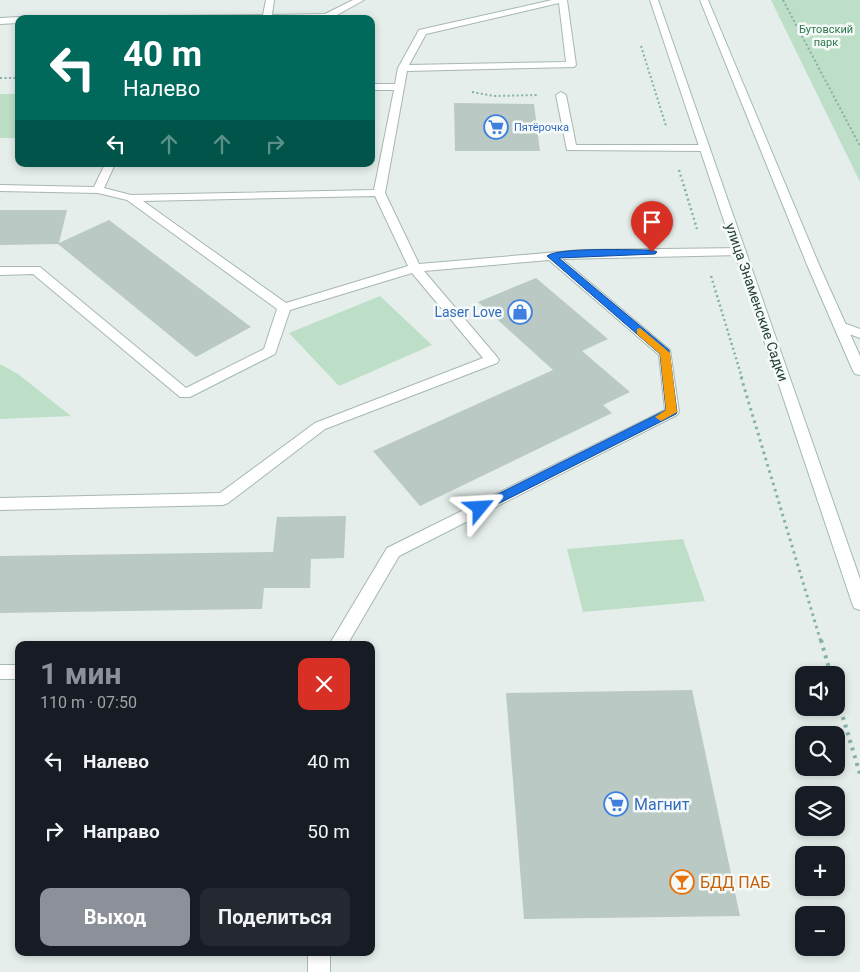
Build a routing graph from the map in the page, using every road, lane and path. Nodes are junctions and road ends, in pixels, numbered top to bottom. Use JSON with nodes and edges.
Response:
{"nodes":[{"id":1,"x":270,"y":0,"type":"edge"},
{"id":2,"x":360,"y":0,"type":"edge"},
{"id":3,"x":563,"y":0,"type":"edge"},
{"id":4,"x":654,"y":0,"type":"edge"},
{"id":5,"x":704,"y":0,"type":"edge"},
{"id":6,"x":783,"y":0,"type":"edge"},
{"id":7,"x":267,"y":15,"type":"edge"},
{"id":8,"x":328,"y":15,"type":"edge"},
{"id":9,"x":15,"y":20,"type":"edge"},
{"id":10,"x":0,"y":21,"type":"edge"},
{"id":11,"x":638,"y":37,"type":"dead end"},
{"id":12,"x":403,"y":68,"type":"junction"},
{"id":13,"x":0,"y":78,"type":"edge"},
{"id":14,"x":15,"y":78,"type":"edge"},
{"id":15,"x":375,"y":86,"type":"edge"},
{"id":16,"x":399,"y":87,"type":"junction"},
{"id":17,"x":561,"y":95,"type":"dead end"},
{"id":18,"x":860,"y":146,"type":"edge"},
{"id":19,"x":705,"y":148,"type":"junction"},
{"id":20,"x":673,"y":149,"type":"junction"},
{"id":21,"x":109,"y":167,"type":"edge"},
{"id":22,"x":0,"y":188,"type":"edge"},
{"id":23,"x":98,"y":190,"type":"junction"},
{"id":24,"x":379,"y":192,"type":"junction"},
{"id":25,"x":130,"y":198,"type":"junction"},
{"id":26,"x":740,"y":251,"type":"junction"},
{"id":27,"x":704,"y":252,"type":"junction"},
{"id":28,"x":552,"y":256,"type":"junction"},
{"id":29,"x":415,"y":268,"type":"junction"},
{"id":30,"x":0,"y":271,"type":"edge"},
{"id":31,"x":284,"y":308,"type":"junction"},
{"id":32,"x":841,"y":326,"type":"junction"},
{"id":33,"x":860,"y":334,"type":"edge"},
{"id":34,"x":860,"y":370,"type":"edge"},
{"id":35,"x":0,"y":504,"type":"edge"},
{"id":36,"x":860,"y":603,"type":"edge"},
{"id":37,"x":340,"y":641,"type":"edge"},
{"id":38,"x":827,"y":666,"type":"edge"},
{"id":39,"x":0,"y":672,"type":"edge"},
{"id":40,"x":15,"y":672,"type":"edge"},
{"id":41,"x":843,"y":716,"type":"edge"},
{"id":42,"x":860,"y":774,"type":"edge"},
{"id":43,"x":319,"y":956,"type":"edge"},
{"id":44,"x":319,"y":972,"type":"edge"}],
"edges":[{"from":1,"to":7,"type":"street"},
{"from":2,"to":8,"type":"street"},
{"from":3,"to":12,"type":"street"},
{"from":3,"to":12,"type":"street"},
{"from":4,"to":19,"type":"street","name":"улица Знаменские Садки"},
{"from":5,"to":32,"type":"street"},
{"from":6,"to":18,"type":"path"},
{"from":9,"to":10,"type":"street"},
{"from":11,"to":20,"type":"path"},
{"from":12,"to":16,"type":"street"},
{"from":13,"to":14,"type":"path"},
{"from":15,"to":16,"type":"street"},
{"from":16,"to":24,"type":"street"},
{"from":17,"to":20,"type":"street"},
{"from":19,"to":20,"type":"street"},
{"from":19,"to":26,"type":"street","name":"улица Знаменские Садки"},
{"from":20,"to":27,"type":"path"},
{"from":21,"to":23,"type":"street"},
{"from":22,"to":23,"type":"street"},
{"from":23,"to":25,"type":"street"},
{"from":24,"to":25,"type":"street"},
{"from":24,"to":29,"type":"street"},
{"from":25,"to":31,"type":"street"},
{"from":26,"to":27,"type":"street"},
{"from":26,"to":36,"type":"street","name":"улица Знаменские Садки"},
{"from":27,"to":28,"type":"street"},
{"from":27,"to":38,"type":"path"},
{"from":28,"to":29,"type":"street"},
{"from":28,"to":37,"type":"street"},
{"from":29,"to":31,"type":"street"},
{"from":29,"to":35,"type":"street"},
{"from":30,"to":31,"type":"street"},
{"from":32,"to":33,"type":"street"},
{"from":32,"to":34,"type":"street"},
{"from":39,"to":40,"type":"street"},
{"from":41,"to":42,"type":"path"},
{"from":43,"to":44,"type":"street"}]}
